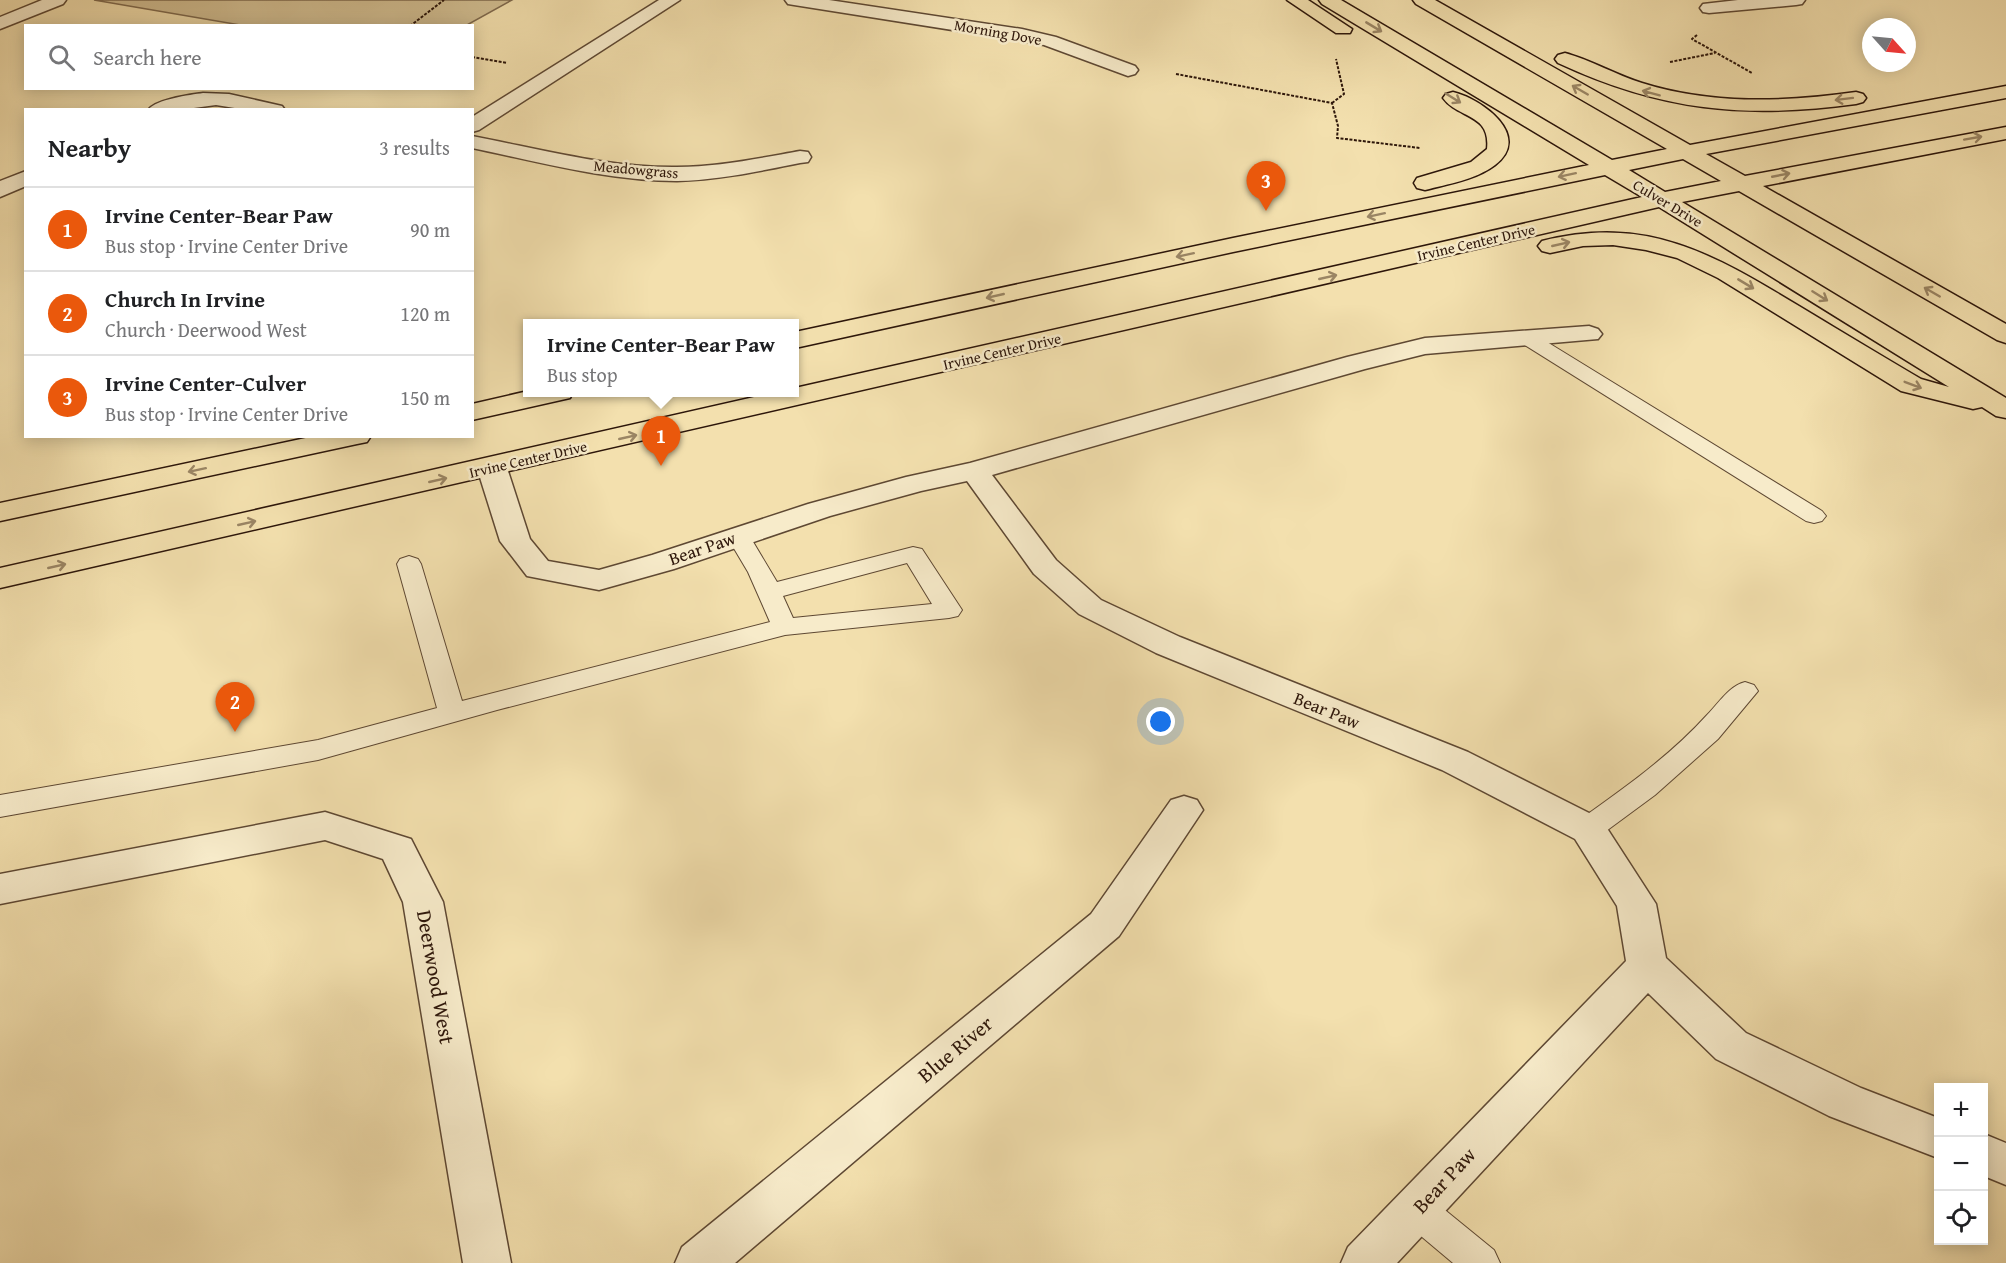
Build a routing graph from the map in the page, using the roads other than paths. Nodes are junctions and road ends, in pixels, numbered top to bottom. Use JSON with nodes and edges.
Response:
{"nodes":[{"id":1,"x":57,"y":0,"type":"edge"},
{"id":2,"x":671,"y":0,"type":"edge"},
{"id":3,"x":794,"y":0,"type":"edge"},
{"id":4,"x":924,"y":0,"type":"edge"},
{"id":5,"x":1296,"y":0,"type":"edge"},
{"id":6,"x":1328,"y":0,"type":"edge"},
{"id":7,"x":1422,"y":0,"type":"edge"},
{"id":8,"x":1439,"y":0,"type":"edge"},
{"id":9,"x":1796,"y":0,"type":"edge"},
{"id":10,"x":1709,"y":8,"type":"dead end"},
{"id":11,"x":904,"y":16,"type":"junction"},
{"id":12,"x":0,"y":24,"type":"edge"},
{"id":13,"x":1128,"y":70,"type":"dead end"},
{"id":14,"x":2006,"y":76,"type":"edge"},
{"id":15,"x":1914,"y":89,"type":"dead end"},
{"id":16,"x":2006,"y":92,"type":"edge"},
{"id":17,"x":1880,"y":94,"type":"dead end"},
{"id":18,"x":163,"y":108,"type":"edge"},
{"id":19,"x":267,"y":108,"type":"edge"},
{"id":20,"x":474,"y":125,"type":"edge"},
{"id":21,"x":2006,"y":133,"type":"edge"},
{"id":22,"x":474,"y":142,"type":"edge"},
{"id":23,"x":1686,"y":150,"type":"junction"},
{"id":24,"x":801,"y":158,"type":"dead end"},
{"id":25,"x":1609,"y":167,"type":"junction"},
{"id":26,"x":24,"y":178,"type":"edge"},
{"id":27,"x":1743,"y":183,"type":"junction"},
{"id":28,"x":0,"y":190,"type":"edge"},
{"id":29,"x":1662,"y":199,"type":"junction"},
{"id":30,"x":1461,"y":246,"type":"junction"},
{"id":31,"x":1063,"y":280,"type":"junction"},
{"id":32,"x":1589,"y":334,"type":"dead end"},
{"id":33,"x":2006,"y":335,"type":"edge"},
{"id":34,"x":1527,"y":338,"type":"junction"},
{"id":35,"x":799,"y":339,"type":"edge"},
{"id":36,"x":541,"y":397,"type":"edge"},
{"id":37,"x":2005,"y":410,"type":"edge"},
{"id":38,"x":474,"y":412,"type":"edge"},
{"id":39,"x":348,"y":438,"type":"edge"},
{"id":40,"x":492,"y":468,"type":"junction"},
{"id":41,"x":974,"y":471,"type":"junction"},
{"id":42,"x":0,"y":512,"type":"edge"},
{"id":43,"x":1814,"y":516,"type":"dead end"},
{"id":44,"x":738,"y":535,"type":"junction"},
{"id":45,"x":409,"y":564,"type":"dead end"},
{"id":46,"x":0,"y":578,"type":"edge"},
{"id":47,"x":769,"y":592,"type":"junction"},
{"id":48,"x":785,"y":627,"type":"junction"},
{"id":49,"x":1745,"y":691,"type":"dead end"},
{"id":50,"x":452,"y":713,"type":"junction"},
{"id":51,"x":0,"y":806,"type":"edge"},
{"id":52,"x":1185,"y":810,"type":"dead end"},
{"id":53,"x":1588,"y":829,"type":"junction"},
{"id":54,"x":0,"y":889,"type":"edge"},
{"id":55,"x":1647,"y":966,"type":"junction"},
{"id":56,"x":1935,"y":1137,"type":"edge"},
{"id":57,"x":1988,"y":1157,"type":"edge"},
{"id":58,"x":2006,"y":1164,"type":"edge"},
{"id":59,"x":1416,"y":1209,"type":"junction"},
{"id":60,"x":487,"y":1263,"type":"edge"},
{"id":61,"x":699,"y":1263,"type":"edge"},
{"id":62,"x":1365,"y":1263,"type":"edge"},
{"id":63,"x":1481,"y":1263,"type":"edge"}],
"edges":[{"from":1,"to":12,"type":"street"},
{"from":2,"to":20,"type":"street"},
{"from":3,"to":11,"type":"street","name":"Morning Dove"},
{"from":4,"to":11,"type":"street"},
{"from":5,"to":31,"type":"main road","one_way":true},
{"from":6,"to":25,"type":"main road","name":"Culver Drive","one_way":true},
{"from":23,"to":7,"type":"main road","one_way":true},
{"from":17,"to":8,"type":"main road","one_way":true},
{"from":9,"to":10,"type":"street"},
{"from":11,"to":13,"type":"street","name":"Morning Dove"},
{"from":14,"to":15,"type":"main road"},
{"from":16,"to":23,"type":"main road"},
{"from":18,"to":19,"type":"street"},
{"from":27,"to":21,"type":"main road","name":"Irvine Center Drive","one_way":true},
{"from":22,"to":24,"type":"street","name":"Meadowgrass"},
{"from":23,"to":25,"type":"main road"},
{"from":23,"to":27,"type":"main road"},
{"from":25,"to":29,"type":"main road","name":"Culver Drive"},
{"from":25,"to":31,"type":"main road","one_way":true},
{"from":26,"to":28,"type":"street"},
{"from":27,"to":29,"type":"main road","name":"Irvine Center Drive"},
{"from":33,"to":27,"type":"main road","one_way":true},
{"from":29,"to":30,"type":"main road","name":"Irvine Center Drive"},
{"from":29,"to":37,"type":"main road","name":"Culver Drive","one_way":true},
{"from":30,"to":37,"type":"main road","one_way":true},
{"from":40,"to":30,"type":"main road","name":"Irvine Center Drive","one_way":true},
{"from":31,"to":35,"type":"main road","one_way":true},
{"from":32,"to":34,"type":"street","name":"Bear Paw"},
{"from":34,"to":41,"type":"street","name":"Bear Paw"},
{"from":34,"to":43,"type":"lane"},
{"from":36,"to":38,"type":"main road"},
{"from":39,"to":42,"type":"main road","one_way":true},
{"from":40,"to":44,"type":"street","name":"Bear Paw"},
{"from":46,"to":40,"type":"main road","name":"Irvine Center Drive","one_way":true},
{"from":41,"to":44,"type":"street","name":"Bear Paw"},
{"from":41,"to":53,"type":"street","name":"Bear Paw"},
{"from":44,"to":47,"type":"lane"},
{"from":45,"to":50,"type":"lane"},
{"from":47,"to":48,"type":"lane"},
{"from":47,"to":48,"type":"lane"},
{"from":48,"to":50,"type":"lane"},
{"from":49,"to":53,"type":"lane"},
{"from":50,"to":51,"type":"lane"},
{"from":52,"to":61,"type":"street","name":"Blue River"},
{"from":53,"to":55,"type":"street"},
{"from":54,"to":60,"type":"street","name":"Deerwood West"},
{"from":55,"to":56,"type":"street"},
{"from":55,"to":59,"type":"street","name":"Bear Paw"},
{"from":57,"to":58,"type":"street"},
{"from":59,"to":62,"type":"street","name":"Bear Paw"},
{"from":59,"to":63,"type":"lane"}]}
